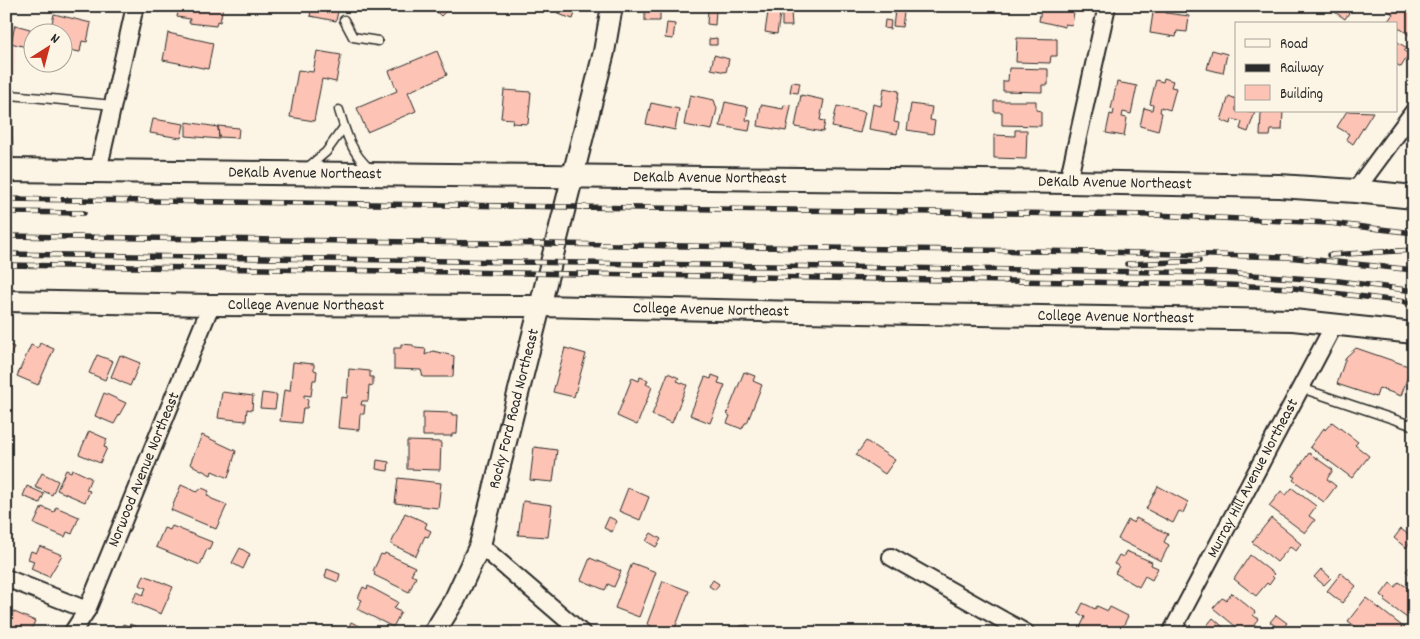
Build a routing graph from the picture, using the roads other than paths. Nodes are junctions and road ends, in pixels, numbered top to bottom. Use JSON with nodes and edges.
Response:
{"nodes":[{"id":1,"x":135,"y":6,"type":"edge"},
{"id":2,"x":612,"y":6,"type":"edge"},
{"id":3,"x":1107,"y":6,"type":"edge"},
{"id":4,"x":344,"y":20,"type":"dead end"},
{"id":5,"x":378,"y":41,"type":"dead end"},
{"id":6,"x":113,"y":105,"type":"junction"},
{"id":7,"x":339,"y":110,"type":"dead end"},
{"id":8,"x":1414,"y":111,"type":"edge"},
{"id":9,"x":344,"y":127,"type":"junction"},
{"id":10,"x":7,"y":170,"type":"edge"},
{"id":11,"x":98,"y":171,"type":"junction"},
{"id":12,"x":300,"y":174,"type":"junction"},
{"id":13,"x":377,"y":174,"type":"junction"},
{"id":14,"x":573,"y":175,"type":"junction"},
{"id":15,"x":1068,"y":182,"type":"junction"},
{"id":16,"x":1355,"y":191,"type":"junction"},
{"id":17,"x":1414,"y":197,"type":"edge"},
{"id":18,"x":6,"y":301,"type":"edge"},
{"id":19,"x":211,"y":305,"type":"junction"},
{"id":20,"x":540,"y":306,"type":"junction"},
{"id":21,"x":1335,"y":324,"type":"junction"},
{"id":22,"x":1414,"y":333,"type":"edge"},
{"id":23,"x":1301,"y":388,"type":"junction"},
{"id":24,"x":1414,"y":420,"type":"edge"},
{"id":25,"x":480,"y":545,"type":"junction"},
{"id":26,"x":891,"y":557,"type":"dead end"},
{"id":27,"x":6,"y":578,"type":"edge"},
{"id":28,"x":87,"y":610,"type":"junction"},
{"id":29,"x":72,"y":633,"type":"edge"},
{"id":30,"x":434,"y":633,"type":"edge"},
{"id":31,"x":582,"y":633,"type":"edge"},
{"id":32,"x":1026,"y":633,"type":"edge"},
{"id":33,"x":1171,"y":633,"type":"edge"}],
"edges":[{"from":1,"to":6,"type":"street"},
{"from":2,"to":14,"type":"street","name":"Rocky Ford Road Northeast"},
{"from":3,"to":15,"type":"street"},
{"from":4,"to":5,"type":"lane"},
{"from":6,"to":10,"type":"lane"},
{"from":6,"to":11,"type":"street"},
{"from":7,"to":9,"type":"lane"},
{"from":8,"to":16,"type":"street"},
{"from":9,"to":12,"type":"lane"},
{"from":9,"to":13,"type":"lane"},
{"from":10,"to":11,"type":"main road","name":"DeKalb Avenue Northeast"},
{"from":11,"to":12,"type":"main road","name":"DeKalb Avenue Northeast"},
{"from":12,"to":13,"type":"main road","name":"DeKalb Avenue Northeast"},
{"from":13,"to":14,"type":"main road","name":"DeKalb Avenue Northeast"},
{"from":14,"to":15,"type":"main road","name":"DeKalb Avenue Northeast"},
{"from":14,"to":20,"type":"street","name":"Rocky Ford Road Northeast"},
{"from":15,"to":16,"type":"main road","name":"DeKalb Avenue Northeast"},
{"from":16,"to":17,"type":"main road","name":"DeKalb Avenue Northeast"},
{"from":18,"to":19,"type":"street","name":"College Avenue Northeast"},
{"from":19,"to":20,"type":"street","name":"College Avenue Northeast"},
{"from":19,"to":28,"type":"street","name":"Norwood Avenue Northeast"},
{"from":20,"to":21,"type":"street","name":"College Avenue Northeast"},
{"from":20,"to":25,"type":"street","name":"Rocky Ford Road Northeast"},
{"from":21,"to":22,"type":"street","name":"College Avenue Northeast"},
{"from":21,"to":23,"type":"street","name":"Murray Hill Avenue Northeast"},
{"from":23,"to":24,"type":"lane"},
{"from":23,"to":33,"type":"street","name":"Murray Hill Avenue Northeast"},
{"from":25,"to":30,"type":"street","name":"Rocky Ford Road Northeast"},
{"from":25,"to":31,"type":"street"},
{"from":26,"to":32,"type":"street"},
{"from":27,"to":28,"type":"street"},
{"from":28,"to":29,"type":"street","name":"Norwood Avenue Northeast"}]}
